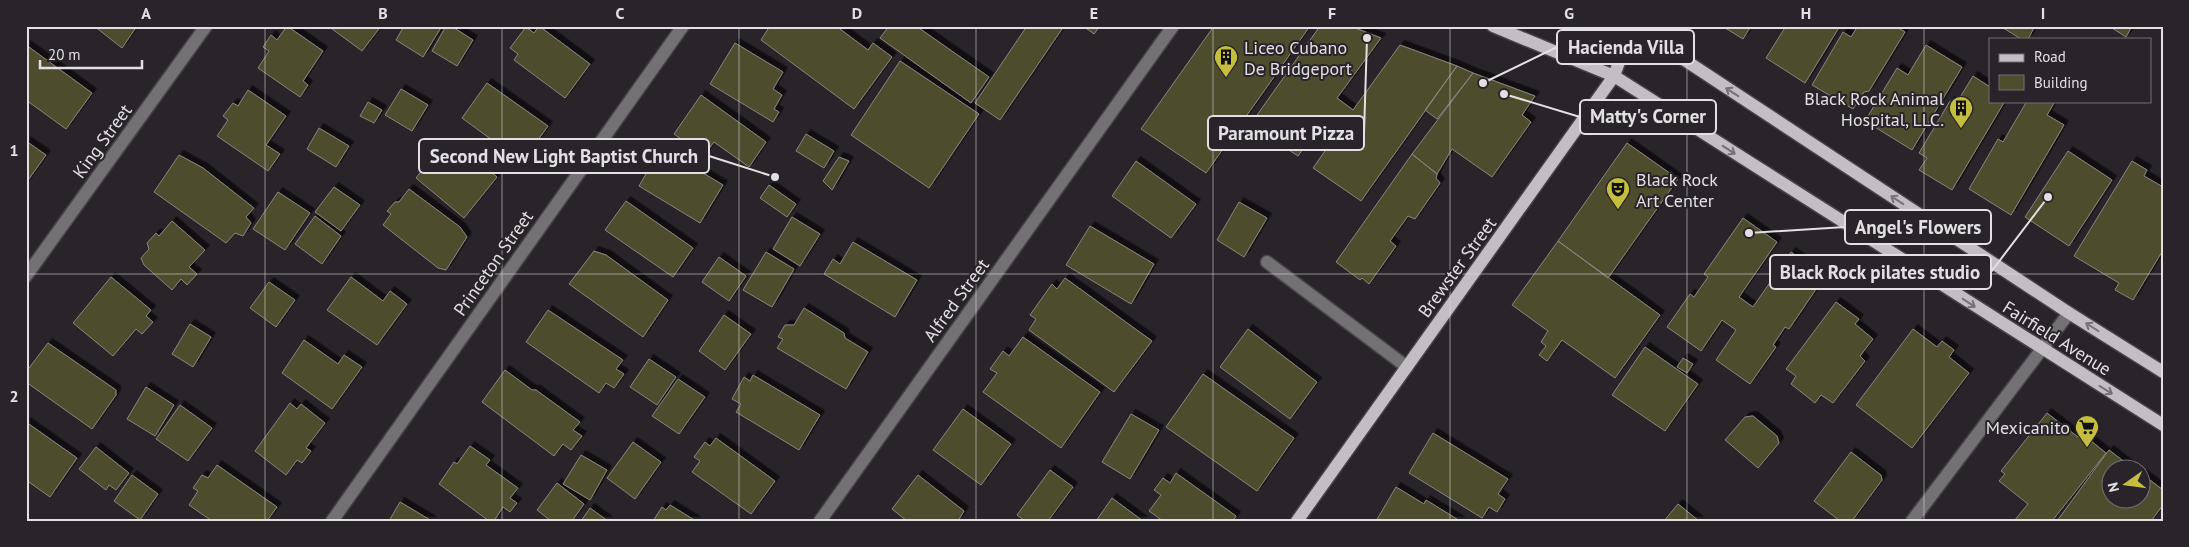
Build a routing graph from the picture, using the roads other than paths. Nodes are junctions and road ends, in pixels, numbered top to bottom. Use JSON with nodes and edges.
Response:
{"nodes":[{"id":1,"x":206,"y":26,"type":"edge"},
{"id":2,"x":683,"y":26,"type":"edge"},
{"id":3,"x":1173,"y":26,"type":"edge"},
{"id":4,"x":1493,"y":26,"type":"edge"},
{"id":5,"x":1633,"y":26,"type":"edge"},
{"id":6,"x":1614,"y":76,"type":"junction"},
{"id":7,"x":1267,"y":262,"type":"dead end"},
{"id":8,"x":26,"y":276,"type":"edge"},
{"id":9,"x":2069,"y":313,"type":"junction"},
{"id":10,"x":2042,"y":350,"type":"junction"},
{"id":11,"x":1406,"y":367,"type":"junction"},
{"id":12,"x":2163,"y":372,"type":"edge"},
{"id":13,"x":2163,"y":425,"type":"edge"},
{"id":14,"x":332,"y":521,"type":"edge"},
{"id":15,"x":820,"y":521,"type":"edge"},
{"id":16,"x":1297,"y":521,"type":"edge"},
{"id":17,"x":1912,"y":521,"type":"edge"}],
"edges":[{"from":1,"to":8,"type":"street","name":"King Street"},
{"from":2,"to":14,"type":"street","name":"Princeton Street"},
{"from":3,"to":15,"type":"street","name":"Alfred Street"},
{"from":4,"to":6,"type":"main road","name":"Fairfield Avenue"},
{"from":5,"to":6,"type":"main road","name":"Brewster Street"},
{"from":9,"to":5,"type":"main road","name":"Fairfield Avenue","one_way":true},
{"from":6,"to":10,"type":"main road","name":"Fairfield Avenue","one_way":true},
{"from":6,"to":11,"type":"main road","name":"Brewster Street"},
{"from":7,"to":11,"type":"street"},
{"from":9,"to":10,"type":"street"},
{"from":12,"to":9,"type":"main road","name":"Fairfield Avenue","one_way":true},
{"from":10,"to":13,"type":"main road","name":"Fairfield Avenue","one_way":true},
{"from":10,"to":17,"type":"street"},
{"from":11,"to":16,"type":"main road","name":"Brewster Street"}]}
